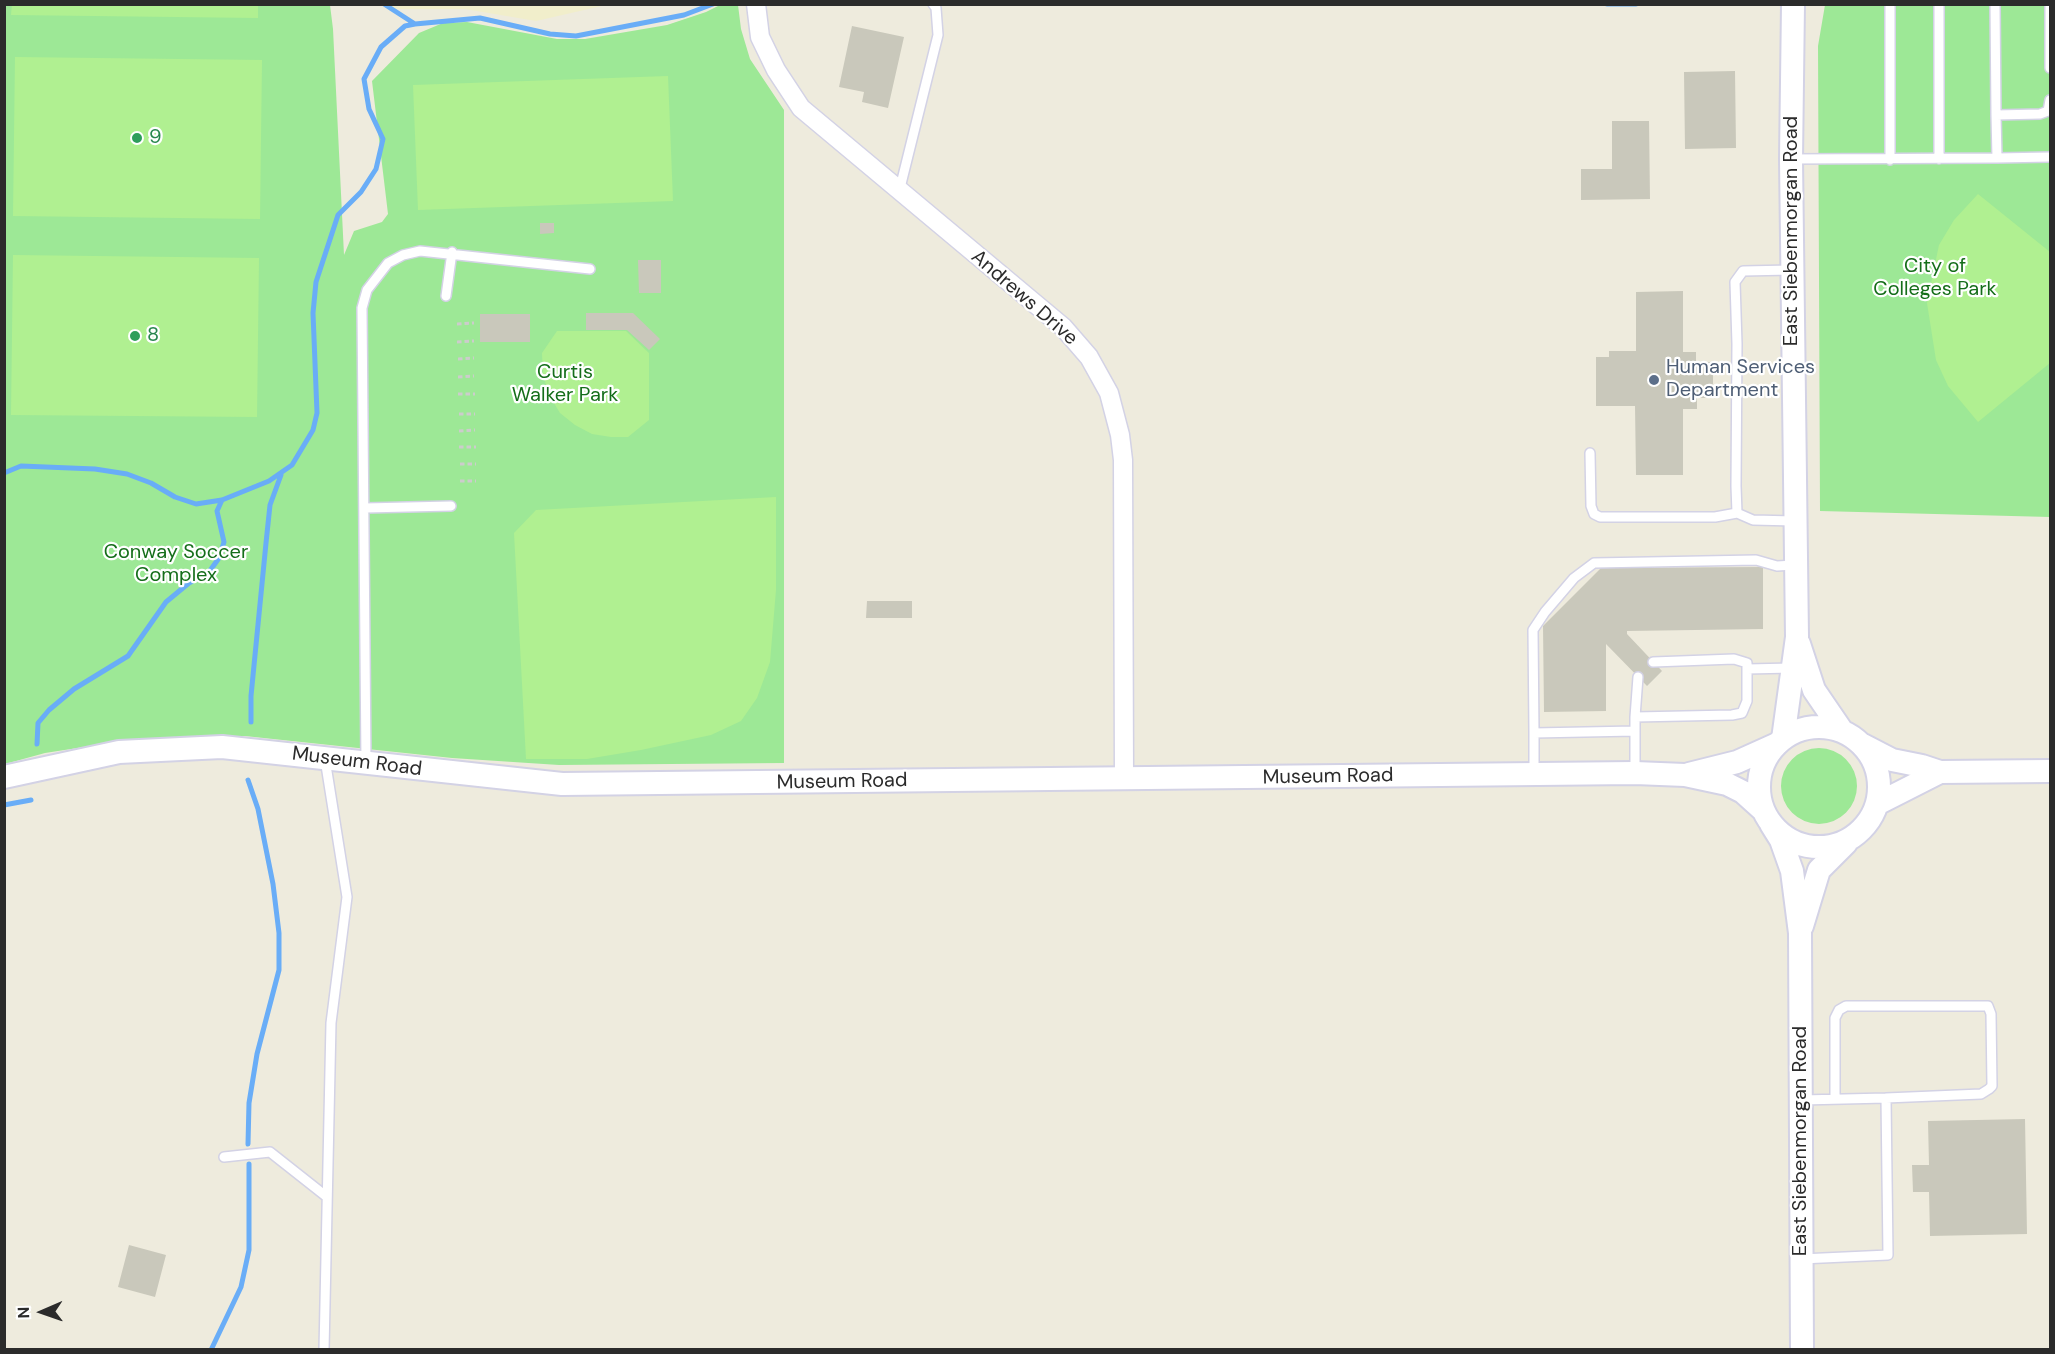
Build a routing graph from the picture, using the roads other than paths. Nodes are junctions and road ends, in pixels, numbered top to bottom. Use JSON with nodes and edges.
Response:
{"nodes":[{"id":1,"x":756,"y":4,"type":"edge"},
{"id":2,"x":933,"y":4,"type":"edge"},
{"id":3,"x":1794,"y":4,"type":"edge"},
{"id":4,"x":1890,"y":4,"type":"edge"},
{"id":5,"x":1939,"y":4,"type":"edge"},
{"id":6,"x":1995,"y":4,"type":"edge"},
{"id":7,"x":2050,"y":4,"type":"edge"},
{"id":8,"x":2050,"y":68,"type":"edge"},
{"id":9,"x":2050,"y":100,"type":"edge"},
{"id":10,"x":1996,"y":115,"type":"junction"},
{"id":11,"x":2050,"y":157,"type":"edge"},
{"id":12,"x":1997,"y":158,"type":"junction"},
{"id":13,"x":1791,"y":159,"type":"junction"},
{"id":14,"x":1940,"y":159,"type":"junction"},
{"id":15,"x":1890,"y":160,"type":"junction"},
{"id":16,"x":899,"y":192,"type":"junction"},
{"id":17,"x":452,"y":252,"type":"junction"},
{"id":18,"x":590,"y":269,"type":"dead end"},
{"id":19,"x":1792,"y":270,"type":"junction"},
{"id":20,"x":446,"y":296,"type":"dead end"},
{"id":21,"x":1590,"y":453,"type":"dead end"},
{"id":22,"x":451,"y":506,"type":"dead end"},
{"id":23,"x":365,"y":508,"type":"junction"},
{"id":24,"x":1737,"y":513,"type":"junction"},
{"id":25,"x":1794,"y":521,"type":"junction"},
{"id":26,"x":1794,"y":565,"type":"junction"},
{"id":27,"x":1797,"y":637,"type":"junction"},
{"id":28,"x":1653,"y":662,"type":"dead end"},
{"id":29,"x":1792,"y":668,"type":"junction"},
{"id":30,"x":1747,"y":669,"type":"junction"},
{"id":31,"x":1638,"y":677,"type":"dead end"},
{"id":32,"x":1635,"y":717,"type":"junction"},
{"id":33,"x":1635,"y":731,"type":"junction"},
{"id":34,"x":1842,"y":731,"type":"junction"},
{"id":35,"x":1533,"y":733,"type":"junction"},
{"id":36,"x":1780,"y":742,"type":"junction"},
{"id":37,"x":1862,"y":744,"type":"junction"},
{"id":38,"x":325,"y":759,"type":"junction"},
{"id":39,"x":366,"y":763,"type":"junction"},
{"id":40,"x":2050,"y":771,"type":"edge"},
{"id":41,"x":1940,"y":772,"type":"junction"},
{"id":42,"x":1635,"y":773,"type":"junction"},
{"id":43,"x":1534,"y":774,"type":"junction"},
{"id":44,"x":1685,"y":775,"type":"junction"},
{"id":45,"x":4,"y":777,"type":"edge"},
{"id":46,"x":1125,"y":779,"type":"junction"},
{"id":47,"x":1877,"y":804,"type":"junction"},
{"id":48,"x":1767,"y":817,"type":"junction"},
{"id":49,"x":1853,"y":837,"type":"junction"},
{"id":50,"x":1800,"y":933,"type":"junction"},
{"id":51,"x":1886,"y":1098,"type":"junction"},
{"id":52,"x":1835,"y":1099,"type":"junction"},
{"id":53,"x":1800,"y":1100,"type":"junction"},
{"id":54,"x":224,"y":1156,"type":"dead end"},
{"id":55,"x":327,"y":1197,"type":"junction"},
{"id":56,"x":1801,"y":1259,"type":"junction"},
{"id":57,"x":324,"y":1350,"type":"edge"},
{"id":58,"x":1802,"y":1350,"type":"edge"}],
"edges":[{"from":1,"to":16,"type":"street","name":"Andrews Drive"},
{"from":2,"to":16,"type":"lane"},
{"from":3,"to":13,"type":"street","name":"East Siebenmorgan Road"},
{"from":4,"to":15,"type":"lane"},
{"from":5,"to":14,"type":"lane"},
{"from":6,"to":10,"type":"lane"},
{"from":7,"to":8,"type":"lane"},
{"from":9,"to":10,"type":"lane"},
{"from":10,"to":12,"type":"lane"},
{"from":11,"to":12,"type":"lane"},
{"from":12,"to":14,"type":"lane"},
{"from":13,"to":15,"type":"lane"},
{"from":13,"to":19,"type":"street","name":"East Siebenmorgan Road"},
{"from":14,"to":15,"type":"lane"},
{"from":16,"to":46,"type":"street","name":"Andrews Drive"},
{"from":17,"to":18,"type":"lane"},
{"from":17,"to":20,"type":"lane"},
{"from":17,"to":23,"type":"lane"},
{"from":19,"to":24,"type":"lane"},
{"from":19,"to":25,"type":"street","name":"East Siebenmorgan Road"},
{"from":21,"to":24,"type":"lane"},
{"from":22,"to":23,"type":"lane"},
{"from":23,"to":39,"type":"lane"},
{"from":24,"to":25,"type":"lane"},
{"from":25,"to":26,"type":"street","name":"East Siebenmorgan Road"},
{"from":26,"to":27,"type":"street","name":"East Siebenmorgan Road"},
{"from":26,"to":35,"type":"lane"},
{"from":27,"to":29,"type":"street","name":"East Siebenmorgan Road"},
{"from":27,"to":34,"type":"street","name":"East Siebenmorgan Road"},
{"from":28,"to":30,"type":"lane"},
{"from":29,"to":30,"type":"lane"},
{"from":29,"to":36,"type":"street","name":"East Siebenmorgan Road"},
{"from":30,"to":32,"type":"lane"},
{"from":31,"to":32,"type":"lane"},
{"from":32,"to":33,"type":"lane"},
{"from":33,"to":35,"type":"lane"},
{"from":33,"to":42,"type":"lane"},
{"from":34,"to":36,"type":"street"},
{"from":34,"to":37,"type":"street"},
{"from":35,"to":43,"type":"lane"},
{"from":36,"to":44,"type":"street","name":"Museum Road"},
{"from":36,"to":48,"type":"street"},
{"from":37,"to":41,"type":"street"},
{"from":37,"to":47,"type":"street"},
{"from":38,"to":39,"type":"street","name":"Museum Road"},
{"from":38,"to":45,"type":"street","name":"Museum Road"},
{"from":38,"to":55,"type":"lane"},
{"from":39,"to":46,"type":"street","name":"Museum Road"},
{"from":40,"to":41,"type":"street"},
{"from":41,"to":47,"type":"street"},
{"from":42,"to":43,"type":"street","name":"Museum Road"},
{"from":42,"to":44,"type":"street","name":"Museum Road"},
{"from":43,"to":46,"type":"street","name":"Museum Road"},
{"from":44,"to":48,"type":"street","name":"Museum Road"},
{"from":47,"to":49,"type":"street"},
{"from":48,"to":49,"type":"street"},
{"from":48,"to":50,"type":"street","name":"East Siebenmorgan Road"},
{"from":49,"to":50,"type":"street","name":"East Siebenmorgan Road"},
{"from":50,"to":53,"type":"street","name":"East Siebenmorgan Road"},
{"from":51,"to":52,"type":"lane"},
{"from":51,"to":52,"type":"lane"},
{"from":51,"to":56,"type":"lane"},
{"from":52,"to":53,"type":"lane"},
{"from":53,"to":56,"type":"street","name":"East Siebenmorgan Road"},
{"from":54,"to":55,"type":"lane"},
{"from":55,"to":57,"type":"lane"},
{"from":56,"to":58,"type":"street","name":"East Siebenmorgan Road"}]}
